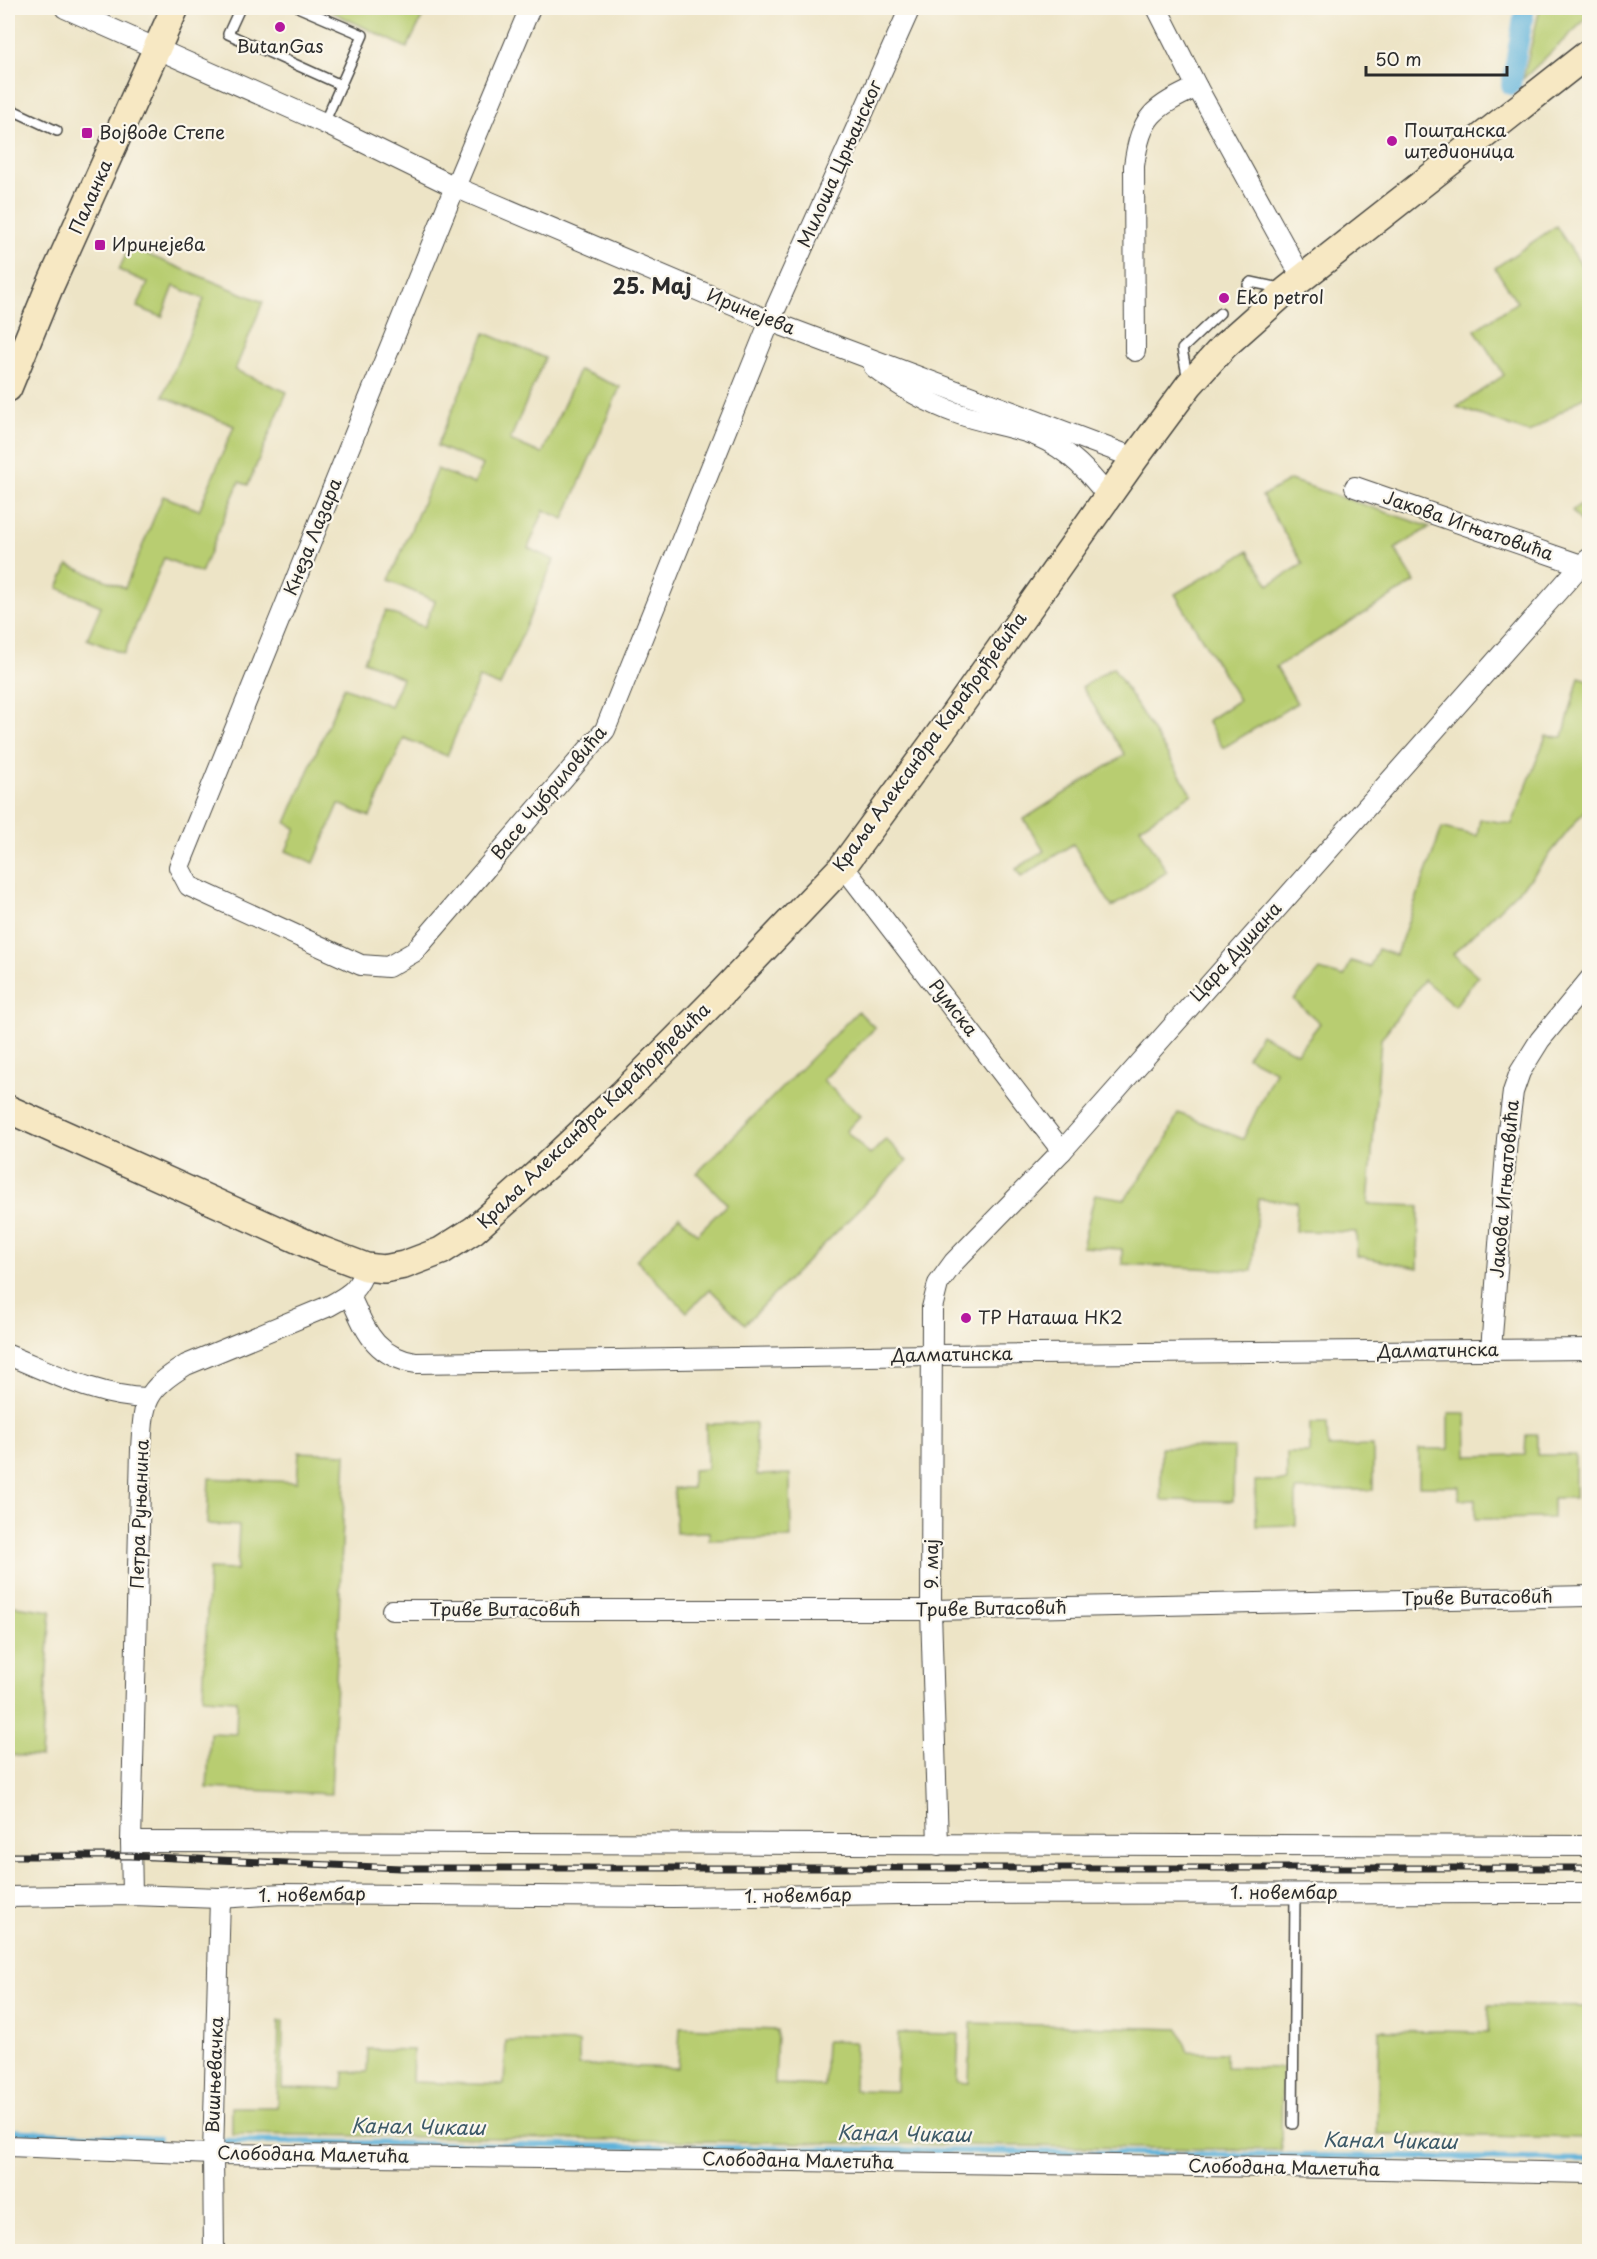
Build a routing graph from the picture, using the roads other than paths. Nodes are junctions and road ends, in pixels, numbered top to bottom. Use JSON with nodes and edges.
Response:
{"nodes":[{"id":1,"x":65,"y":8,"type":"edge"},
{"id":2,"x":175,"y":8,"type":"edge"},
{"id":3,"x":240,"y":8,"type":"edge"},
{"id":4,"x":300,"y":8,"type":"edge"},
{"id":5,"x":530,"y":8,"type":"edge"},
{"id":6,"x":910,"y":8,"type":"edge"},
{"id":7,"x":1157,"y":8,"type":"edge"},
{"id":8,"x":156,"y":48,"type":"junction"},
{"id":9,"x":1590,"y":52,"type":"edge"},
{"id":10,"x":341,"y":85,"type":"junction"},
{"id":11,"x":1197,"y":87,"type":"junction"},
{"id":12,"x":8,"y":108,"type":"edge"},
{"id":13,"x":324,"y":123,"type":"junction"},
{"id":14,"x":57,"y":131,"type":"dead end"},
{"id":15,"x":455,"y":187,"type":"junction"},
{"id":16,"x":1294,"y":284,"type":"junction"},
{"id":17,"x":1248,"y":285,"type":"dead end"},
{"id":18,"x":1220,"y":313,"type":"dead end"},
{"id":19,"x":771,"y":321,"type":"junction"},
{"id":20,"x":1135,"y":351,"type":"dead end"},
{"id":21,"x":855,"y":353,"type":"junction"},
{"id":22,"x":1189,"y":385,"type":"junction"},
{"id":23,"x":8,"y":388,"type":"edge"},
{"id":24,"x":1135,"y":458,"type":"junction"},
{"id":25,"x":1356,"y":487,"type":"dead end"},
{"id":26,"x":1107,"y":496,"type":"junction"},
{"id":27,"x":1587,"y":565,"type":"edge"},
{"id":28,"x":843,"y":866,"type":"junction"},
{"id":29,"x":189,"y":886,"type":"joint"},
{"id":30,"x":1590,"y":979,"type":"edge"},
{"id":31,"x":8,"y":1109,"type":"edge"},
{"id":32,"x":1062,"y":1151,"type":"junction"},
{"id":33,"x":366,"y":1266,"type":"junction"},
{"id":34,"x":350,"y":1294,"type":"junction"},
{"id":35,"x":1590,"y":1349,"type":"edge"},
{"id":36,"x":1491,"y":1350,"type":"junction"},
{"id":37,"x":8,"y":1355,"type":"edge"},
{"id":38,"x":932,"y":1355,"type":"junction"},
{"id":39,"x":147,"y":1398,"type":"junction"},
{"id":40,"x":1590,"y":1596,"type":"edge"},
{"id":41,"x":392,"y":1610,"type":"dead end"},
{"id":42,"x":931,"y":1611,"type":"junction"},
{"id":43,"x":131,"y":1842,"type":"junction"},
{"id":44,"x":938,"y":1845,"type":"junction"},
{"id":45,"x":1590,"y":1846,"type":"edge"},
{"id":46,"x":1295,"y":1893,"type":"junction"},
{"id":47,"x":1590,"y":1893,"type":"edge"},
{"id":48,"x":132,"y":1894,"type":"junction"},
{"id":49,"x":8,"y":1897,"type":"edge"},
{"id":50,"x":220,"y":1898,"type":"junction"},
{"id":51,"x":1293,"y":2124,"type":"dead end"},
{"id":52,"x":8,"y":2146,"type":"edge"},
{"id":53,"x":213,"y":2154,"type":"junction"},
{"id":54,"x":1590,"y":2174,"type":"edge"},
{"id":55,"x":214,"y":2252,"type":"edge"}],
"edges":[{"from":1,"to":8,"type":"street"},
{"from":2,"to":8,"type":"street","name":"Паланка"},
{"from":3,"to":10,"type":"lane"},
{"from":4,"to":10,"type":"lane"},
{"from":5,"to":15,"type":"street","name":"Кнеза Лазара"},
{"from":6,"to":19,"type":"street","name":"Милоша Црњанског"},
{"from":7,"to":11,"type":"street"},
{"from":8,"to":13,"type":"street","name":"Иринејева"},
{"from":8,"to":23,"type":"street","name":"Паланка"},
{"from":9,"to":16,"type":"street","name":"Краља Александра Карађорђевића"},
{"from":10,"to":13,"type":"lane"},
{"from":11,"to":16,"type":"street"},
{"from":11,"to":20,"type":"street"},
{"from":12,"to":14,"type":"lane"},
{"from":13,"to":15,"type":"street","name":"Иринејева"},
{"from":15,"to":19,"type":"street","name":"Иринејева"},
{"from":15,"to":29,"type":"street","name":"Кнеза Лазара"},
{"from":16,"to":17,"type":"lane"},
{"from":16,"to":22,"type":"street","name":"Краља Александра Карађорђевића"},
{"from":18,"to":22,"type":"lane"},
{"from":19,"to":21,"type":"street","name":"Иринејева"},
{"from":19,"to":29,"type":"street","name":"Васе Чубриловића"},
{"from":21,"to":24,"type":"street","name":"Иринејева"},
{"from":21,"to":26,"type":"street","name":"Иринејева"},
{"from":22,"to":24,"type":"street","name":"Краља Александра Карађорђевића"},
{"from":24,"to":26,"type":"street","name":"Краља Александра Карађорђевића"},
{"from":25,"to":27,"type":"street","name":"Јакова Игњатовића"},
{"from":26,"to":28,"type":"street","name":"Краља Александра Карађорђевића"},
{"from":27,"to":32,"type":"street","name":"Цара Душана"},
{"from":28,"to":32,"type":"street","name":"Румска"},
{"from":28,"to":33,"type":"street","name":"Краља Александра Карађорђевића"},
{"from":30,"to":36,"type":"street","name":"Јакова Игњатовића"},
{"from":31,"to":33,"type":"street","name":"Краља Александра Карађорђевића"},
{"from":32,"to":38,"type":"street","name":"Цара Душана"},
{"from":33,"to":34,"type":"street"},
{"from":34,"to":38,"type":"street","name":"Далматинска"},
{"from":34,"to":39,"type":"street"},
{"from":35,"to":36,"type":"street","name":"Далматинска"},
{"from":36,"to":38,"type":"street","name":"Далматинска"},
{"from":37,"to":39,"type":"street"},
{"from":38,"to":42,"type":"street","name":"9. мај"},
{"from":39,"to":43,"type":"street","name":"Петра Руњанина"},
{"from":40,"to":42,"type":"street","name":"Триве Витасовић"},
{"from":41,"to":42,"type":"street","name":"Триве Витасовић"},
{"from":42,"to":44,"type":"street","name":"9. мај"},
{"from":43,"to":44,"type":"street"},
{"from":43,"to":48,"type":"street","name":"Петра Руњанина"},
{"from":44,"to":45,"type":"street"},
{"from":46,"to":47,"type":"street","name":"1. новембар"},
{"from":46,"to":50,"type":"street","name":"1. новембар"},
{"from":46,"to":51,"type":"lane"},
{"from":48,"to":49,"type":"street","name":"1. новембар"},
{"from":48,"to":50,"type":"street","name":"1. новембар"},
{"from":50,"to":53,"type":"street","name":"Вишњевачка"},
{"from":52,"to":53,"type":"street","name":"Слободана Малетића"},
{"from":53,"to":54,"type":"street","name":"Слободана Малетића"},
{"from":53,"to":55,"type":"street","name":"Вишњевачка"}]}
